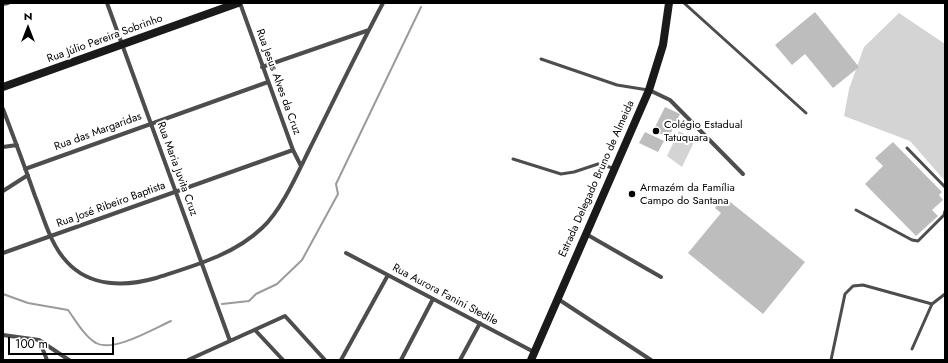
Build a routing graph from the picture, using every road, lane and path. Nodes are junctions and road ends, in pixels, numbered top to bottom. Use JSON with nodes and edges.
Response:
{"nodes":[{"id":1,"x":8,"y":3,"type":"edge"},
{"id":2,"x":107,"y":3,"type":"edge"},
{"id":3,"x":239,"y":3,"type":"edge"},
{"id":4,"x":383,"y":3,"type":"edge"},
{"id":5,"x":669,"y":3,"type":"edge"},
{"id":6,"x":684,"y":3,"type":"edge"},
{"id":7,"x":3,"y":4,"type":"edge"},
{"id":8,"x":369,"y":30,"type":"junction"},
{"id":9,"x":122,"y":44,"type":"junction"},
{"id":10,"x":541,"y":59,"type":"dead end"},
{"id":11,"x":262,"y":67,"type":"junction"},
{"id":12,"x":268,"y":82,"type":"junction"},
{"id":13,"x":4,"y":85,"type":"edge"},
{"id":14,"x":649,"y":90,"type":"junction"},
{"id":15,"x":3,"y":109,"type":"edge"},
{"id":16,"x":806,"y":113,"type":"dead end"},
{"id":17,"x":151,"y":123,"type":"junction"},
{"id":18,"x":16,"y":145,"type":"junction"},
{"id":19,"x":3,"y":147,"type":"edge"},
{"id":20,"x":907,"y":148,"type":"dead end"},
{"id":21,"x":293,"y":150,"type":"junction"},
{"id":22,"x":513,"y":159,"type":"dead end"},
{"id":23,"x":301,"y":166,"type":"junction"},
{"id":24,"x":25,"y":169,"type":"junction"},
{"id":25,"x":614,"y":169,"type":"junction"},
{"id":26,"x":744,"y":174,"type":"dead end"},
{"id":27,"x":28,"y":175,"type":"junction"},
{"id":28,"x":945,"y":187,"type":"edge"},
{"id":29,"x":3,"y":191,"type":"edge"},
{"id":30,"x":175,"y":192,"type":"junction"},
{"id":31,"x":856,"y":210,"type":"dead end"},
{"id":32,"x":945,"y":211,"type":"edge"},
{"id":33,"x":944,"y":215,"type":"edge"},
{"id":34,"x":586,"y":234,"type":"junction"},
{"id":35,"x":50,"y":237,"type":"junction"},
{"id":36,"x":3,"y":253,"type":"edge"},
{"id":37,"x":346,"y":253,"type":"dead end"},
{"id":38,"x":202,"y":263,"type":"junction"},
{"id":39,"x":388,"y":275,"type":"junction"},
{"id":40,"x":661,"y":277,"type":"dead end"},
{"id":41,"x":945,"y":294,"type":"edge"},
{"id":42,"x":558,"y":298,"type":"junction"},
{"id":43,"x":433,"y":299,"type":"junction"},
{"id":44,"x":932,"y":304,"type":"junction"},
{"id":45,"x":480,"y":323,"type":"junction"},
{"id":46,"x":255,"y":330,"type":"junction"},
{"id":47,"x":3,"y":335,"type":"edge"},
{"id":48,"x":39,"y":340,"type":"junction"},
{"id":49,"x":230,"y":341,"type":"junction"},
{"id":50,"x":912,"y":349,"type":"dead end"},
{"id":51,"x":533,"y":356,"type":"edge"},
{"id":52,"x":47,"y":360,"type":"edge"},
{"id":53,"x":69,"y":360,"type":"edge"},
{"id":54,"x":188,"y":360,"type":"edge"},
{"id":55,"x":283,"y":360,"type":"edge"},
{"id":56,"x":325,"y":360,"type":"edge"},
{"id":57,"x":341,"y":360,"type":"edge"},
{"id":58,"x":401,"y":360,"type":"edge"},
{"id":59,"x":460,"y":360,"type":"edge"},
{"id":60,"x":651,"y":360,"type":"edge"},
{"id":61,"x":830,"y":360,"type":"edge"}],
"edges":[{"from":1,"to":7,"type":"street"},
{"from":2,"to":9,"type":"street","name":"Rua Maria Juvita Cruz"},
{"from":3,"to":9,"type":"main road","name":"Rua Júlio Pereira Sobrinho"},
{"from":3,"to":11,"type":"street","name":"Rua Jesus Alves da Cruz"},
{"from":4,"to":8,"type":"street"},
{"from":5,"to":14,"type":"main road","name":"Estrada Delegado Bruno de Almeida"},
{"from":6,"to":16,"type":"lane"},
{"from":8,"to":11,"type":"street"},
{"from":8,"to":23,"type":"street"},
{"from":9,"to":13,"type":"main road","name":"Rua Júlio Pereira Sobrinho"},
{"from":9,"to":17,"type":"street","name":"Rua Maria Juvita Cruz"},
{"from":10,"to":14,"type":"lane"},
{"from":11,"to":12,"type":"street","name":"Rua Jesus Alves da Cruz"},
{"from":12,"to":17,"type":"street","name":"Rua das Margaridas"},
{"from":12,"to":21,"type":"street","name":"Rua Jesus Alves da Cruz"},
{"from":14,"to":25,"type":"main road","name":"Estrada Delegado Bruno de Almeida"},
{"from":14,"to":26,"type":"street"},
{"from":15,"to":18,"type":"street"},
{"from":17,"to":24,"type":"street","name":"Rua das Margaridas"},
{"from":17,"to":30,"type":"street","name":"Rua Maria Juvita Cruz"},
{"from":18,"to":19,"type":"street"},
{"from":18,"to":24,"type":"street"},
{"from":20,"to":28,"type":"lane"},
{"from":21,"to":23,"type":"street","name":"Rua Jesus Alves da Cruz"},
{"from":21,"to":30,"type":"street","name":"Rua José Ribeiro Baptista"},
{"from":22,"to":25,"type":"lane"},
{"from":23,"to":38,"type":"street"},
{"from":24,"to":27,"type":"street"},
{"from":25,"to":34,"type":"main road","name":"Estrada Delegado Bruno de Almeida"},
{"from":27,"to":29,"type":"street"},
{"from":27,"to":35,"type":"street"},
{"from":30,"to":35,"type":"street","name":"Rua José Ribeiro Baptista"},
{"from":30,"to":38,"type":"street","name":"Rua Maria Juvita Cruz"},
{"from":31,"to":33,"type":"lane"},
{"from":32,"to":33,"type":"lane"},
{"from":34,"to":40,"type":"street"},
{"from":34,"to":42,"type":"main road","name":"Estrada Delegado Bruno de Almeida"},
{"from":35,"to":36,"type":"street","name":"Rua José Ribeiro Baptista"},
{"from":35,"to":38,"type":"street"},
{"from":37,"to":39,"type":"street","name":"Rua Aurora Fanini Stedile"},
{"from":38,"to":49,"type":"street","name":"Rua Maria Juvita Cruz"},
{"from":39,"to":43,"type":"street","name":"Rua Aurora Fanini Stedile"},
{"from":39,"to":57,"type":"street"},
{"from":41,"to":44,"type":"lane"},
{"from":42,"to":51,"type":"main road","name":"Estrada Delegado Bruno de Almeida"},
{"from":42,"to":60,"type":"street"},
{"from":43,"to":45,"type":"street","name":"Rua Aurora Fanini Stedile"},
{"from":43,"to":58,"type":"street"},
{"from":44,"to":50,"type":"lane"},
{"from":44,"to":61,"type":"lane"},
{"from":45,"to":51,"type":"street","name":"Rua Aurora Fanini Stedile"},
{"from":45,"to":59,"type":"street"},
{"from":46,"to":49,"type":"street"},
{"from":46,"to":55,"type":"street"},
{"from":46,"to":56,"type":"street"},
{"from":47,"to":48,"type":"street"},
{"from":48,"to":52,"type":"street"},
{"from":48,"to":53,"type":"street"},
{"from":49,"to":54,"type":"street"}]}
